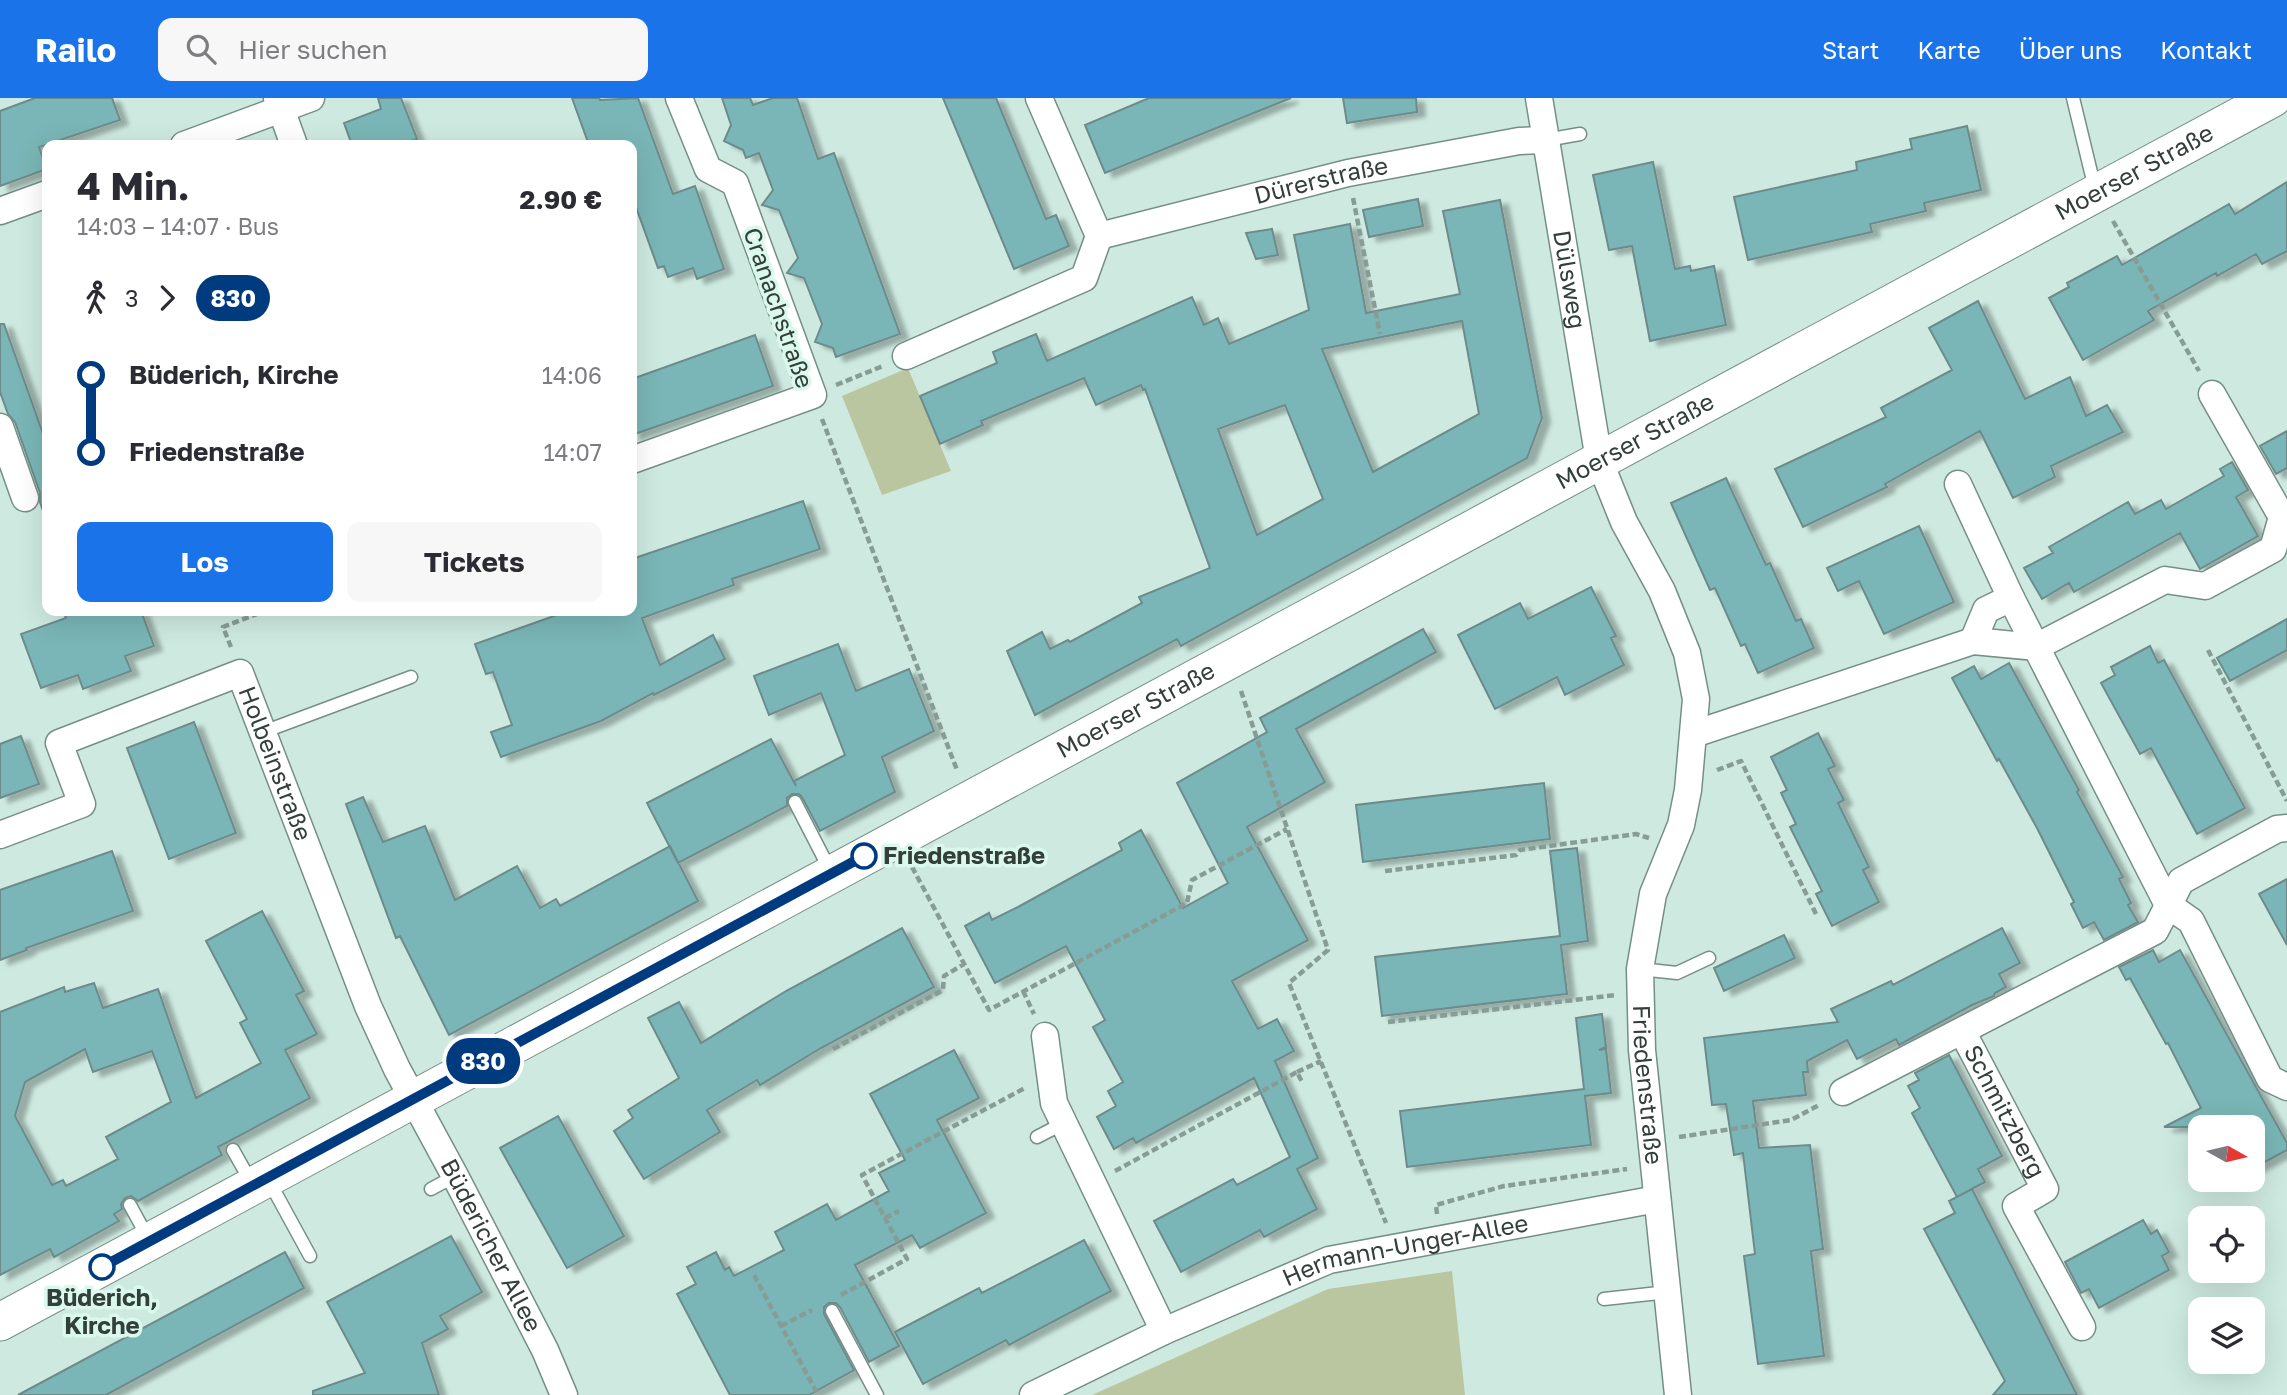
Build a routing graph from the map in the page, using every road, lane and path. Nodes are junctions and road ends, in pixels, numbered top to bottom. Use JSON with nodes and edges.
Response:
{"nodes":[{"id":1,"x":312,"y":98,"type":"edge"},
{"id":2,"x":679,"y":98,"type":"edge"},
{"id":3,"x":1039,"y":98,"type":"edge"},
{"id":4,"x":1539,"y":98,"type":"edge"},
{"id":5,"x":2073,"y":98,"type":"edge"},
{"id":6,"x":2273,"y":98,"type":"edge"},
{"id":7,"x":279,"y":104,"type":"edge"},
{"id":8,"x":1580,"y":134,"type":"dead end"},
{"id":9,"x":242,"y":136,"type":"edge"},
{"id":10,"x":216,"y":140,"type":"edge"},
{"id":11,"x":292,"y":140,"type":"edge"},
{"id":12,"x":1546,"y":140,"type":"junction"},
{"id":13,"x":1348,"y":173,"type":"junction"},
{"id":14,"x":2096,"y":193,"type":"junction"},
{"id":15,"x":42,"y":196,"type":"edge"},
{"id":16,"x":0,"y":211,"type":"edge"},
{"id":17,"x":1099,"y":236,"type":"junction"},
{"id":18,"x":1380,"y":334,"type":"dead end"},
{"id":19,"x":906,"y":356,"type":"joint"},
{"id":20,"x":2211,"y":394,"type":"joint"},
{"id":21,"x":813,"y":395,"type":"junction"},
{"id":22,"x":0,"y":427,"type":"edge"},
{"id":23,"x":637,"y":458,"type":"edge"},
{"id":24,"x":1600,"y":460,"type":"junction"},
{"id":25,"x":1958,"y":484,"type":"dead end"},
{"id":26,"x":25,"y":498,"type":"dead end"},
{"id":27,"x":2285,"y":515,"type":"edge"},
{"id":28,"x":2011,"y":598,"type":"junction"},
{"id":29,"x":252,"y":616,"type":"edge"},
{"id":30,"x":1973,"y":641,"type":"junction"},
{"id":31,"x":2036,"y":647,"type":"junction"},
{"id":32,"x":2208,"y":650,"type":"dead end"},
{"id":33,"x":1227,"y":662,"type":"junction"},
{"id":34,"x":240,"y":673,"type":"junction"},
{"id":35,"x":411,"y":677,"type":"dead end"},
{"id":36,"x":263,"y":732,"type":"junction"},
{"id":37,"x":1694,"y":734,"type":"junction"},
{"id":38,"x":1690,"y":779,"type":"junction"},
{"id":39,"x":970,"y":800,"type":"junction"},
{"id":40,"x":2287,"y":800,"type":"edge"},
{"id":41,"x":795,"y":802,"type":"dead end"},
{"id":42,"x":2287,"y":828,"type":"edge"},
{"id":43,"x":1287,"y":829,"type":"junction"},
{"id":44,"x":0,"y":835,"type":"edge"},
{"id":45,"x":897,"y":839,"type":"junction"},
{"id":46,"x":1673,"y":845,"type":"junction"},
{"id":47,"x":1385,"y":871,"type":"dead end"},
{"id":48,"x":831,"y":874,"type":"junction"},
{"id":49,"x":2168,"y":905,"type":"junction"},
{"id":50,"x":1817,"y":916,"type":"dead end"},
{"id":51,"x":1709,"y":958,"type":"dead end"},
{"id":52,"x":964,"y":964,"type":"junction"},
{"id":53,"x":1640,"y":980,"type":"junction"},
{"id":54,"x":1388,"y":1022,"type":"dead end"},
{"id":55,"x":1962,"y":1031,"type":"junction"},
{"id":56,"x":1045,"y":1036,"type":"dead end"},
{"id":57,"x":833,"y":1049,"type":"dead end"},
{"id":58,"x":1321,"y":1062,"type":"junction"},
{"id":59,"x":1297,"y":1072,"type":"junction"},
{"id":60,"x":1050,"y":1075,"type":"junction"},
{"id":61,"x":1303,"y":1084,"type":"dead end"},
{"id":62,"x":2287,"y":1087,"type":"edge"},
{"id":63,"x":1843,"y":1092,"type":"joint"},
{"id":64,"x":412,"y":1099,"type":"junction"},
{"id":65,"x":1064,"y":1123,"type":"junction"},
{"id":66,"x":1037,"y":1137,"type":"dead end"},
{"id":67,"x":233,"y":1150,"type":"dead end"},
{"id":68,"x":1652,"y":1153,"type":"junction"},
{"id":69,"x":455,"y":1176,"type":"junction"},
{"id":70,"x":260,"y":1181,"type":"junction"},
{"id":71,"x":1093,"y":1183,"type":"junction"},
{"id":72,"x":430,"y":1189,"type":"dead end"},
{"id":73,"x":1657,"y":1199,"type":"junction"},
{"id":74,"x":130,"y":1205,"type":"dead end"},
{"id":75,"x":899,"y":1211,"type":"dead end"},
{"id":76,"x":885,"y":1218,"type":"junction"},
{"id":77,"x":1442,"y":1239,"type":"junction"},
{"id":78,"x":150,"y":1241,"type":"junction"},
{"id":79,"x":1392,"y":1248,"type":"junction"},
{"id":80,"x":310,"y":1256,"type":"dead end"},
{"id":81,"x":754,"y":1275,"type":"dead end"},
{"id":82,"x":1668,"y":1292,"type":"junction"},
{"id":83,"x":839,"y":1296,"type":"dead end"},
{"id":84,"x":1604,"y":1299,"type":"dead end"},
{"id":85,"x":816,"y":1308,"type":"dead end"},
{"id":86,"x":832,"y":1311,"type":"dead end"},
{"id":87,"x":0,"y":1322,"type":"edge"},
{"id":88,"x":782,"y":1326,"type":"junction"},
{"id":89,"x":2082,"y":1327,"type":"dead end"},
{"id":90,"x":1164,"y":1331,"type":"junction"},
{"id":91,"x":564,"y":1395,"type":"edge"},
{"id":92,"x":818,"y":1395,"type":"edge"},
{"id":93,"x":877,"y":1395,"type":"edge"},
{"id":94,"x":1033,"y":1395,"type":"edge"},
{"id":95,"x":1678,"y":1395,"type":"edge"}],
"edges":[{"from":1,"to":7,"type":"street"},
{"from":2,"to":21,"type":"street","name":"Cranachstraße"},
{"from":3,"to":17,"type":"street"},
{"from":4,"to":12,"type":"street","name":"Dülsweg"},
{"from":5,"to":14,"type":"lane"},
{"from":6,"to":14,"type":"main road","name":"Moerser Straße"},
{"from":7,"to":9,"type":"street"},
{"from":7,"to":11,"type":"street"},
{"from":8,"to":12,"type":"lane"},
{"from":9,"to":10,"type":"street"},
{"from":12,"to":13,"type":"street","name":"Dürerstraße"},
{"from":12,"to":24,"type":"street","name":"Dülsweg"},
{"from":13,"to":17,"type":"street","name":"Dürerstraße"},
{"from":13,"to":18,"type":"path"},
{"from":14,"to":20,"type":"path"},
{"from":14,"to":24,"type":"main road","name":"Moerser Straße"},
{"from":15,"to":16,"type":"street"},
{"from":17,"to":19,"type":"street"},
{"from":19,"to":21,"type":"path"},
{"from":20,"to":27,"type":"street"},
{"from":21,"to":23,"type":"street","name":"Cranachstraße"},
{"from":21,"to":39,"type":"path"},
{"from":22,"to":26,"type":"street"},
{"from":24,"to":33,"type":"main road","name":"Moerser Straße"},
{"from":24,"to":37,"type":"street","name":"Friedenstraße"},
{"from":25,"to":28,"type":"street"},
{"from":27,"to":31,"type":"street"},
{"from":28,"to":30,"type":"street"},
{"from":28,"to":31,"type":"street"},
{"from":29,"to":34,"type":"path"},
{"from":30,"to":31,"type":"street"},
{"from":30,"to":37,"type":"street"},
{"from":31,"to":49,"type":"street"},
{"from":32,"to":40,"type":"path"},
{"from":33,"to":39,"type":"main road","name":"Moerser Straße"},
{"from":33,"to":43,"type":"path"},
{"from":34,"to":36,"type":"street","name":"Holbeinstraße"},
{"from":34,"to":44,"type":"street","name":"Holbeinstraße"},
{"from":35,"to":36,"type":"lane"},
{"from":36,"to":64,"type":"street","name":"Holbeinstraße"},
{"from":37,"to":38,"type":"street","name":"Friedenstraße"},
{"from":38,"to":46,"type":"street","name":"Friedenstraße"},
{"from":38,"to":50,"type":"path"},
{"from":39,"to":45,"type":"main road","name":"Moerser Straße"},
{"from":41,"to":48,"type":"lane"},
{"from":42,"to":49,"type":"street","name":"Schmitzberg"},
{"from":43,"to":52,"type":"path"},
{"from":43,"to":58,"type":"path"},
{"from":45,"to":48,"type":"main road","name":"Moerser Straße"},
{"from":45,"to":52,"type":"path"},
{"from":46,"to":47,"type":"path"},
{"from":46,"to":53,"type":"street","name":"Friedenstraße"},
{"from":48,"to":64,"type":"main road","name":"Moerser Straße"},
{"from":49,"to":55,"type":"street","name":"Schmitzberg"},
{"from":49,"to":62,"type":"street"},
{"from":51,"to":53,"type":"lane"},
{"from":52,"to":57,"type":"path"},
{"from":53,"to":54,"type":"path"},
{"from":53,"to":68,"type":"street","name":"Friedenstraße"},
{"from":55,"to":63,"type":"street","name":"Schmitzberg"},
{"from":55,"to":89,"type":"street","name":"Schmitzberg"},
{"from":56,"to":60,"type":"street"},
{"from":58,"to":59,"type":"path"},
{"from":58,"to":79,"type":"path"},
{"from":59,"to":61,"type":"path"},
{"from":59,"to":71,"type":"path"},
{"from":60,"to":65,"type":"street"},
{"from":60,"to":76,"type":"path"},
{"from":63,"to":68,"type":"path"},
{"from":64,"to":69,"type":"street","name":"Büdericher Allee"},
{"from":64,"to":70,"type":"main road","name":"Moerser Straße"},
{"from":65,"to":66,"type":"lane"},
{"from":65,"to":71,"type":"street"},
{"from":67,"to":70,"type":"lane"},
{"from":68,"to":73,"type":"street","name":"Friedenstraße"},
{"from":68,"to":77,"type":"path"},
{"from":69,"to":72,"type":"lane"},
{"from":69,"to":91,"type":"street","name":"Büdericher Allee"},
{"from":70,"to":78,"type":"main road","name":"Moerser Straße"},
{"from":70,"to":80,"type":"lane"},
{"from":71,"to":90,"type":"street"},
{"from":73,"to":77,"type":"street","name":"Hermann-Unger-Allee"},
{"from":73,"to":82,"type":"street","name":"Friedenstraße"},
{"from":74,"to":78,"type":"lane"},
{"from":75,"to":76,"type":"path"},
{"from":76,"to":83,"type":"path"},
{"from":77,"to":79,"type":"street","name":"Hermann-Unger-Allee"},
{"from":78,"to":87,"type":"main road","name":"Moerser Straße"},
{"from":79,"to":90,"type":"street","name":"Hermann-Unger-Allee"},
{"from":81,"to":88,"type":"path"},
{"from":82,"to":84,"type":"lane"},
{"from":82,"to":95,"type":"street","name":"Friedenstraße"},
{"from":85,"to":88,"type":"path"},
{"from":86,"to":93,"type":"lane"},
{"from":88,"to":92,"type":"path"},
{"from":90,"to":94,"type":"street","name":"Hermann-Unger-Allee"}]}
